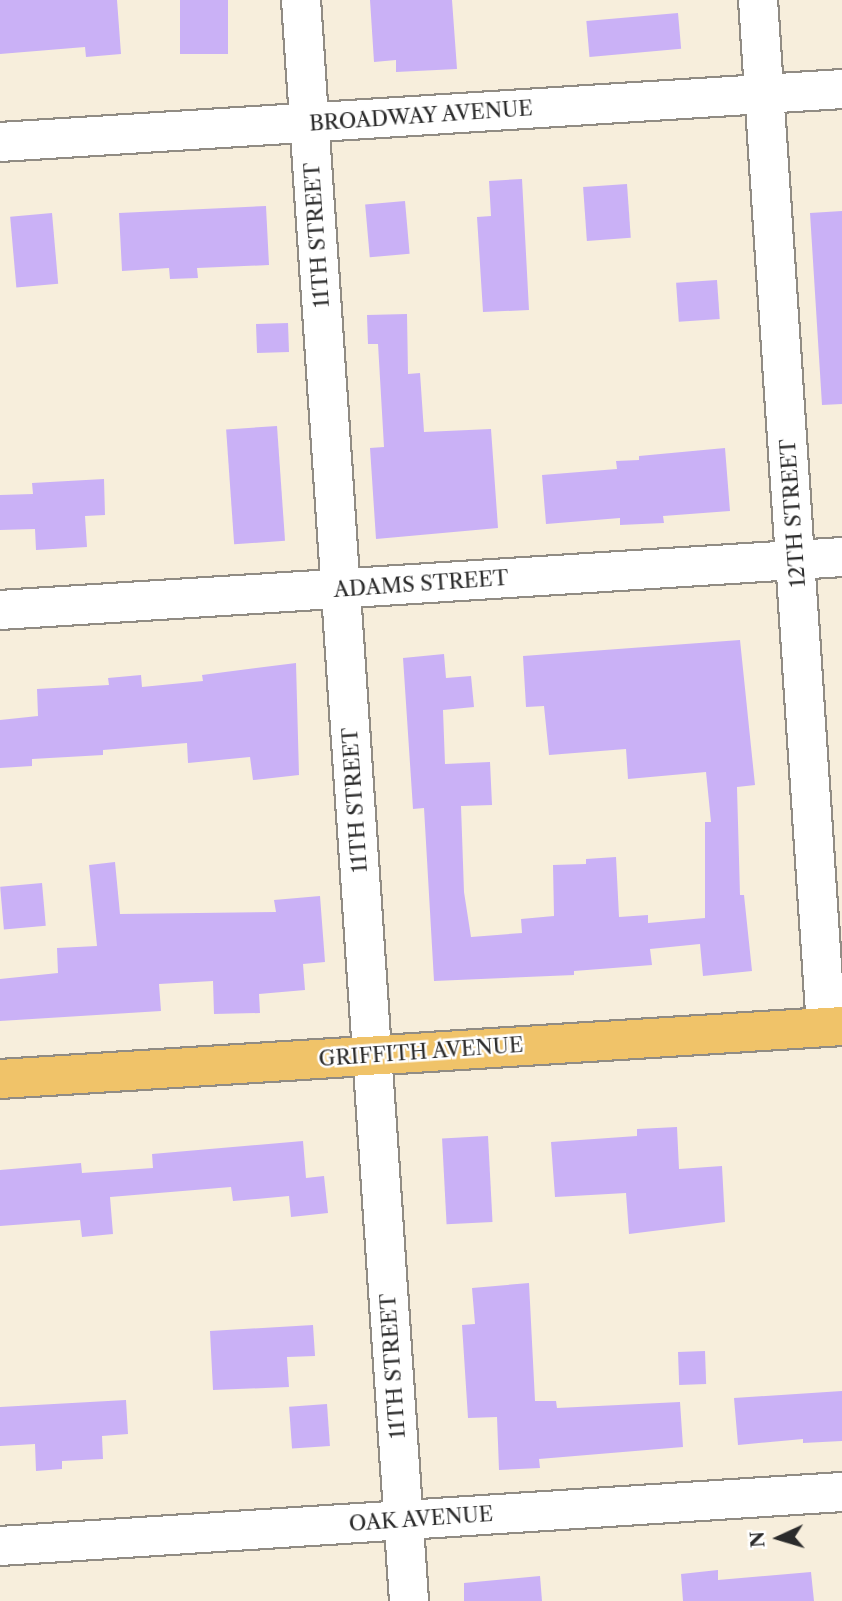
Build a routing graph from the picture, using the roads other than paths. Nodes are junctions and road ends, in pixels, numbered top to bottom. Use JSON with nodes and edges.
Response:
{"nodes":[{"id":1,"x":301,"y":0,"type":"edge"},
{"id":2,"x":758,"y":0,"type":"edge"},
{"id":3,"x":842,"y":89,"type":"edge"},
{"id":4,"x":765,"y":94,"type":"junction"},
{"id":5,"x":310,"y":123,"type":"junction"},
{"id":6,"x":0,"y":142,"type":"edge"},
{"id":7,"x":842,"y":557,"type":"edge"},
{"id":8,"x":796,"y":560,"type":"junction"},
{"id":9,"x":341,"y":589,"type":"junction"},
{"id":10,"x":0,"y":610,"type":"edge"},
{"id":11,"x":834,"y":1026,"type":"edge"},
{"id":12,"x":373,"y":1055,"type":"junction"},
{"id":13,"x":0,"y":1079,"type":"edge"},
{"id":14,"x":842,"y":1493,"type":"edge"},
{"id":15,"x":404,"y":1520,"type":"junction"},
{"id":16,"x":0,"y":1546,"type":"edge"},
{"id":17,"x":409,"y":1601,"type":"edge"}],
"edges":[{"from":1,"to":5,"type":"street","name":"11TH STREET"},
{"from":2,"to":4,"type":"street","name":"12TH STREET"},
{"from":3,"to":4,"type":"street","name":"BROADWAY AVENUE"},
{"from":4,"to":5,"type":"street","name":"BROADWAY AVENUE"},
{"from":4,"to":8,"type":"street","name":"12TH STREET"},
{"from":5,"to":6,"type":"street","name":"BROADWAY AVENUE"},
{"from":5,"to":9,"type":"street","name":"11TH STREET"},
{"from":7,"to":8,"type":"street","name":"ADAMS STREET"},
{"from":8,"to":9,"type":"street","name":"ADAMS STREET"},
{"from":8,"to":11,"type":"street","name":"12TH STREET"},
{"from":9,"to":10,"type":"street","name":"ADAMS STREET"},
{"from":9,"to":12,"type":"street","name":"11TH STREET"},
{"from":11,"to":12,"type":"main road","name":"GRIFFITH AVENUE"},
{"from":12,"to":13,"type":"main road","name":"GRIFFITH AVENUE"},
{"from":12,"to":15,"type":"street","name":"11TH STREET"},
{"from":14,"to":15,"type":"street","name":"OAK AVENUE"},
{"from":15,"to":16,"type":"street","name":"OAK AVENUE"},
{"from":15,"to":17,"type":"street","name":"11TH STREET"}]}
